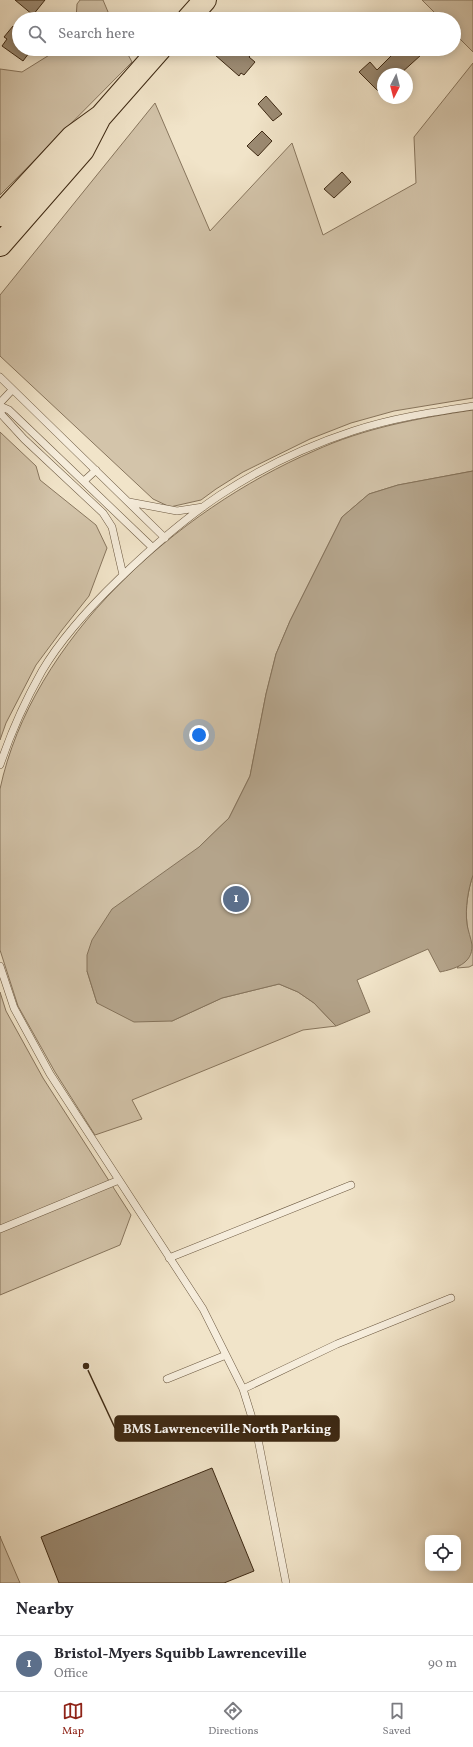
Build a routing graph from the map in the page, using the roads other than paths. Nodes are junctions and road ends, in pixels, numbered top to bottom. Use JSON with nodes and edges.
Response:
{"nodes":[{"id":1,"x":205,"y":0,"type":"edge"},
{"id":2,"x":194,"y":12,"type":"edge"},
{"id":3,"x":154,"y":56,"type":"edge"},
{"id":4,"x":101,"y":116,"type":"junction"},
{"id":5,"x":0,"y":216,"type":"edge"},
{"id":6,"x":0,"y":245,"type":"edge"},
{"id":7,"x":0,"y":377,"type":"edge"},
{"id":8,"x":12,"y":390,"type":"junction"},
{"id":9,"x":0,"y":404,"type":"edge"},
{"id":10,"x":473,"y":406,"type":"edge"},
{"id":11,"x":0,"y":410,"type":"edge"},
{"id":12,"x":96,"y":470,"type":"junction"},
{"id":13,"x":84,"y":481,"type":"junction"},
{"id":14,"x":129,"y":502,"type":"junction"},
{"id":15,"x":205,"y":506,"type":"junction"},
{"id":16,"x":165,"y":538,"type":"junction"},
{"id":17,"x":152,"y":547,"type":"junction"},
{"id":18,"x":123,"y":575,"type":"junction"},
{"id":19,"x":0,"y":765,"type":"edge"},
{"id":20,"x":0,"y":966,"type":"edge"},
{"id":21,"x":119,"y":1180,"type":"junction"},
{"id":22,"x":351,"y":1185,"type":"dead end"},
{"id":23,"x":0,"y":1229,"type":"edge"},
{"id":24,"x":169,"y":1258,"type":"junction"},
{"id":25,"x":450,"y":1298,"type":"dead end"},
{"id":26,"x":226,"y":1354,"type":"junction"},
{"id":27,"x":167,"y":1379,"type":"dead end"},
{"id":28,"x":243,"y":1389,"type":"junction"},
{"id":29,"x":285,"y":1582,"type":"edge"}],
"edges":[{"from":1,"to":2,"type":"highway"},
{"from":3,"to":4,"type":"highway"},
{"from":4,"to":5,"type":"highway"},
{"from":4,"to":6,"type":"highway"},
{"from":7,"to":8,"type":"lane"},
{"from":8,"to":9,"type":"lane"},
{"from":8,"to":12,"type":"lane"},
{"from":9,"to":13,"type":"lane"},
{"from":10,"to":15,"type":"lane"},
{"from":11,"to":18,"type":"lane"},
{"from":12,"to":13,"type":"lane"},
{"from":12,"to":14,"type":"lane"},
{"from":13,"to":17,"type":"lane"},
{"from":14,"to":15,"type":"lane"},
{"from":14,"to":16,"type":"lane"},
{"from":15,"to":16,"type":"lane"},
{"from":16,"to":17,"type":"lane"},
{"from":17,"to":18,"type":"lane"},
{"from":18,"to":19,"type":"lane"},
{"from":20,"to":21,"type":"lane"},
{"from":21,"to":23,"type":"lane"},
{"from":21,"to":24,"type":"lane"},
{"from":22,"to":24,"type":"lane"},
{"from":24,"to":26,"type":"lane"},
{"from":25,"to":28,"type":"lane"},
{"from":26,"to":27,"type":"lane"},
{"from":26,"to":28,"type":"lane"},
{"from":28,"to":29,"type":"lane"}]}
